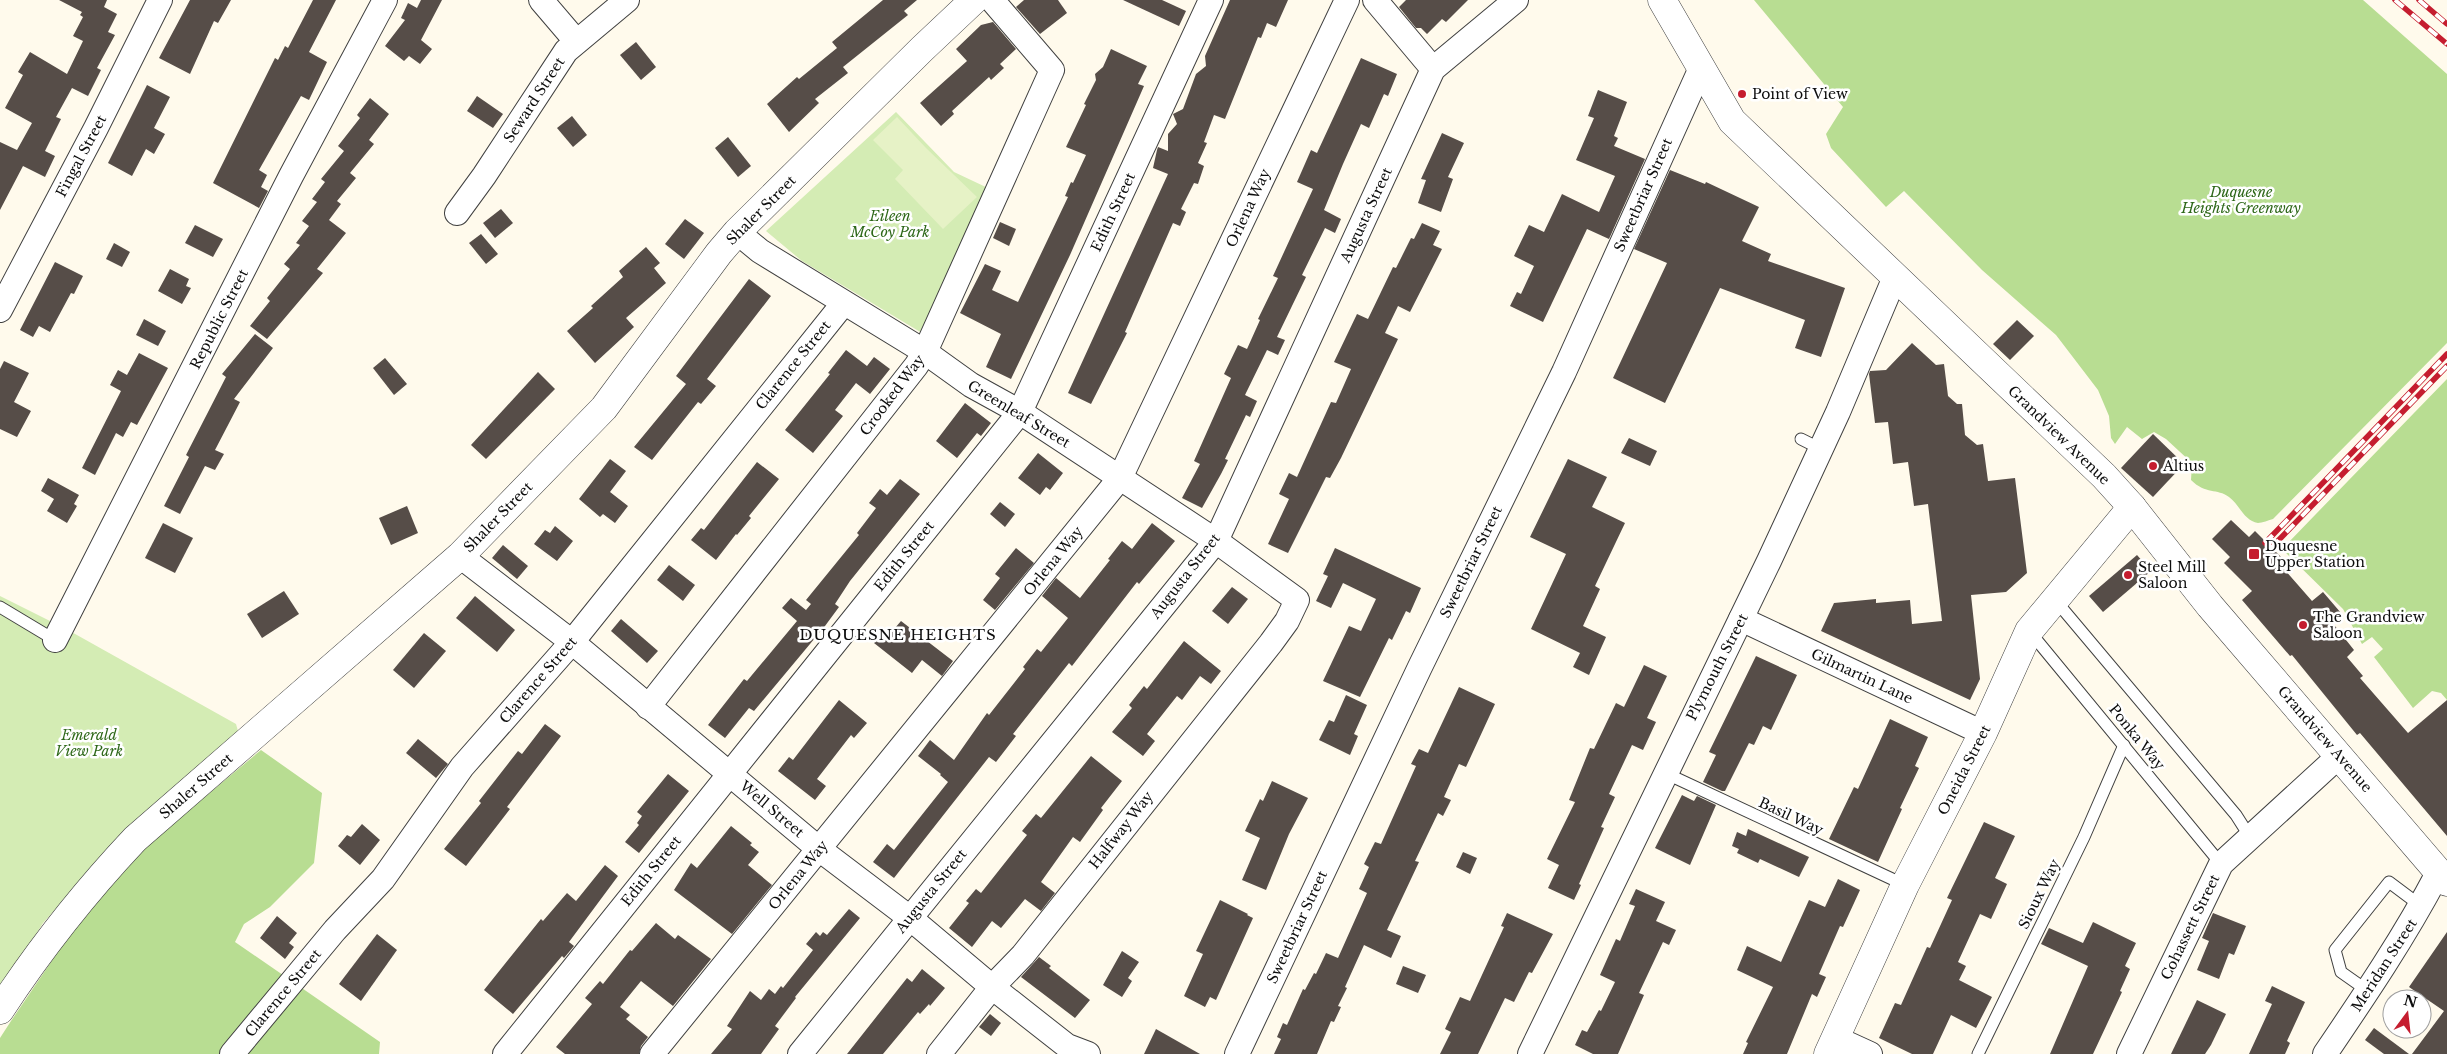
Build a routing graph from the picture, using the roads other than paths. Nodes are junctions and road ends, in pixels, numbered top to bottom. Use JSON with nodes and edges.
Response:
{"nodes":[{"id":1,"x":160,"y":0,"type":"edge"},
{"id":2,"x":385,"y":0,"type":"edge"},
{"id":3,"x":541,"y":0,"type":"edge"},
{"id":4,"x":627,"y":0,"type":"edge"},
{"id":5,"x":974,"y":0,"type":"edge"},
{"id":6,"x":992,"y":0,"type":"edge"},
{"id":7,"x":1211,"y":0,"type":"edge"},
{"id":8,"x":1347,"y":0,"type":"edge"},
{"id":9,"x":1375,"y":0,"type":"edge"},
{"id":10,"x":1516,"y":0,"type":"edge"},
{"id":11,"x":1662,"y":0,"type":"edge"},
{"id":12,"x":576,"y":41,"type":"junction"},
{"id":13,"x":1701,"y":68,"type":"junction"},
{"id":14,"x":1433,"y":69,"type":"junction"},
{"id":15,"x":457,"y":213,"type":"dead end"},
{"id":16,"x":737,"y":232,"type":"junction"},
{"id":17,"x":1896,"y":277,"type":"junction"},
{"id":18,"x":843,"y":304,"type":"junction"},
{"id":19,"x":0,"y":310,"type":"edge"},
{"id":20,"x":924,"y":352,"type":"junction"},
{"id":21,"x":1020,"y":412,"type":"junction"},
{"id":22,"x":1120,"y":478,"type":"junction"},
{"id":23,"x":2132,"y":507,"type":"junction"},
{"id":24,"x":1216,"y":540,"type":"junction"},
{"id":25,"x":460,"y":556,"type":"junction"},
{"id":26,"x":1297,"y":600,"type":"joint"},
{"id":27,"x":2056,"y":601,"type":"junction"},
{"id":28,"x":0,"y":607,"type":"edge"},
{"id":29,"x":1741,"y":619,"type":"junction"},
{"id":30,"x":2029,"y":631,"type":"junction"},
{"id":31,"x":55,"y":640,"type":"joint"},
{"id":32,"x":572,"y":642,"type":"junction"},
{"id":33,"x":648,"y":707,"type":"junction"},
{"id":34,"x":1984,"y":733,"type":"junction"},
{"id":35,"x":2124,"y":745,"type":"junction"},
{"id":36,"x":2339,"y":756,"type":"junction"},
{"id":37,"x":728,"y":773,"type":"junction"},
{"id":38,"x":1665,"y":773,"type":"junction"},
{"id":39,"x":2250,"y":837,"type":"junction"},
{"id":40,"x":820,"y":849,"type":"junction"},
{"id":41,"x":2221,"y":864,"type":"junction"},
{"id":42,"x":2443,"y":878,"type":"edge"},
{"id":43,"x":1905,"y":885,"type":"junction"},
{"id":44,"x":2421,"y":906,"type":"junction"},
{"id":45,"x":910,"y":918,"type":"junction"},
{"id":46,"x":992,"y":987,"type":"junction"},
{"id":47,"x":2368,"y":991,"type":"junction"},
{"id":48,"x":0,"y":1010,"type":"edge"},
{"id":49,"x":1831,"y":1046,"type":"edge"},
{"id":50,"x":1072,"y":1051,"type":"edge"},
{"id":51,"x":232,"y":1054,"type":"edge"},
{"id":52,"x":505,"y":1054,"type":"edge"},
{"id":53,"x":652,"y":1054,"type":"edge"},
{"id":54,"x":800,"y":1054,"type":"edge"},
{"id":55,"x":939,"y":1054,"type":"edge"},
{"id":56,"x":1237,"y":1054,"type":"edge"},
{"id":57,"x":1530,"y":1054,"type":"edge"},
{"id":58,"x":1870,"y":1054,"type":"edge"},
{"id":59,"x":1978,"y":1054,"type":"edge"},
{"id":60,"x":2129,"y":1054,"type":"edge"},
{"id":61,"x":2325,"y":1054,"type":"edge"}],
"edges":[{"from":1,"to":19,"type":"street","name":"Fingal Street"},
{"from":2,"to":31,"type":"street","name":"Republic Street"},
{"from":3,"to":12,"type":"street"},
{"from":4,"to":12,"type":"street","name":"Seward Street"},
{"from":5,"to":16,"type":"street","name":"Shaler Street"},
{"from":6,"to":20,"type":"street","name":"Crooked Way"},
{"from":7,"to":21,"type":"street","name":"Edith Street"},
{"from":8,"to":22,"type":"street","name":"Orlena Way"},
{"from":9,"to":14,"type":"street"},
{"from":10,"to":14,"type":"street","name":"Augusta Street"},
{"from":11,"to":13,"type":"street","name":"Grandview Avenue"},
{"from":12,"to":15,"type":"street","name":"Seward Street"},
{"from":13,"to":17,"type":"street","name":"Grandview Avenue"},
{"from":13,"to":56,"type":"street","name":"Sweetbriar Street"},
{"from":14,"to":24,"type":"street","name":"Augusta Street"},
{"from":16,"to":18,"type":"street","name":"Greenleaf Street"},
{"from":16,"to":25,"type":"street","name":"Shaler Street"},
{"from":17,"to":23,"type":"street","name":"Grandview Avenue"},
{"from":17,"to":29,"type":"street","name":"Plymouth Street"},
{"from":18,"to":20,"type":"street","name":"Greenleaf Street"},
{"from":18,"to":32,"type":"street","name":"Clarence Street"},
{"from":20,"to":21,"type":"street","name":"Greenleaf Street"},
{"from":20,"to":33,"type":"street","name":"Crooked Way"},
{"from":21,"to":22,"type":"street","name":"Greenleaf Street"},
{"from":21,"to":37,"type":"street","name":"Edith Street"},
{"from":22,"to":24,"type":"street","name":"Greenleaf Street"},
{"from":22,"to":40,"type":"street","name":"Orlena Way"},
{"from":23,"to":27,"type":"street","name":"Oneida Street"},
{"from":23,"to":36,"type":"street","name":"Grandview Avenue"},
{"from":24,"to":26,"type":"street","name":"Greenleaf Street"},
{"from":24,"to":45,"type":"street","name":"Augusta Street"},
{"from":25,"to":32,"type":"street","name":"Well Street"},
{"from":25,"to":48,"type":"street","name":"Shaler Street"},
{"from":26,"to":46,"type":"street","name":"Halfway Way"},
{"from":27,"to":30,"type":"street","name":"Oneida Street"},
{"from":27,"to":39,"type":"lane"},
{"from":28,"to":31,"type":"lane"},
{"from":29,"to":34,"type":"street","name":"Gilmartin Lane"},
{"from":29,"to":38,"type":"street","name":"Plymouth Street"},
{"from":30,"to":34,"type":"street","name":"Oneida Street"},
{"from":30,"to":35,"type":"lane","name":"Ponka Way"},
{"from":32,"to":33,"type":"street","name":"Well Street"},
{"from":32,"to":51,"type":"street","name":"Clarence Street"},
{"from":33,"to":37,"type":"street","name":"Well Street"},
{"from":34,"to":43,"type":"street","name":"Oneida Street"},
{"from":35,"to":41,"type":"lane","name":"Ponka Way"},
{"from":35,"to":59,"type":"lane","name":"Sioux Way"},
{"from":36,"to":39,"type":"street","name":"Cohassett Street"},
{"from":36,"to":42,"type":"street","name":"Grandview Avenue"},
{"from":37,"to":40,"type":"street","name":"Well Street"},
{"from":37,"to":52,"type":"street","name":"Edith Street"},
{"from":38,"to":43,"type":"lane","name":"Basil Way"},
{"from":38,"to":57,"type":"street","name":"Plymouth Street"},
{"from":39,"to":41,"type":"street","name":"Cohassett Street"},
{"from":40,"to":45,"type":"street","name":"Well Street"},
{"from":40,"to":53,"type":"street","name":"Orlena Way"},
{"from":41,"to":60,"type":"street","name":"Cohassett Street"},
{"from":42,"to":44,"type":"street","name":"Meridan Street"},
{"from":43,"to":49,"type":"street","name":"Oneida Street"},
{"from":44,"to":47,"type":"street","name":"Meridan Street"},
{"from":44,"to":47,"type":"lane"},
{"from":45,"to":46,"type":"street","name":"Well Street"},
{"from":45,"to":54,"type":"street","name":"Augusta Street"},
{"from":46,"to":50,"type":"street","name":"Well Street"},
{"from":46,"to":55,"type":"street","name":"Halfway Way"},
{"from":47,"to":61,"type":"street","name":"Meridan Street"},
{"from":49,"to":58,"type":"street"}]}
